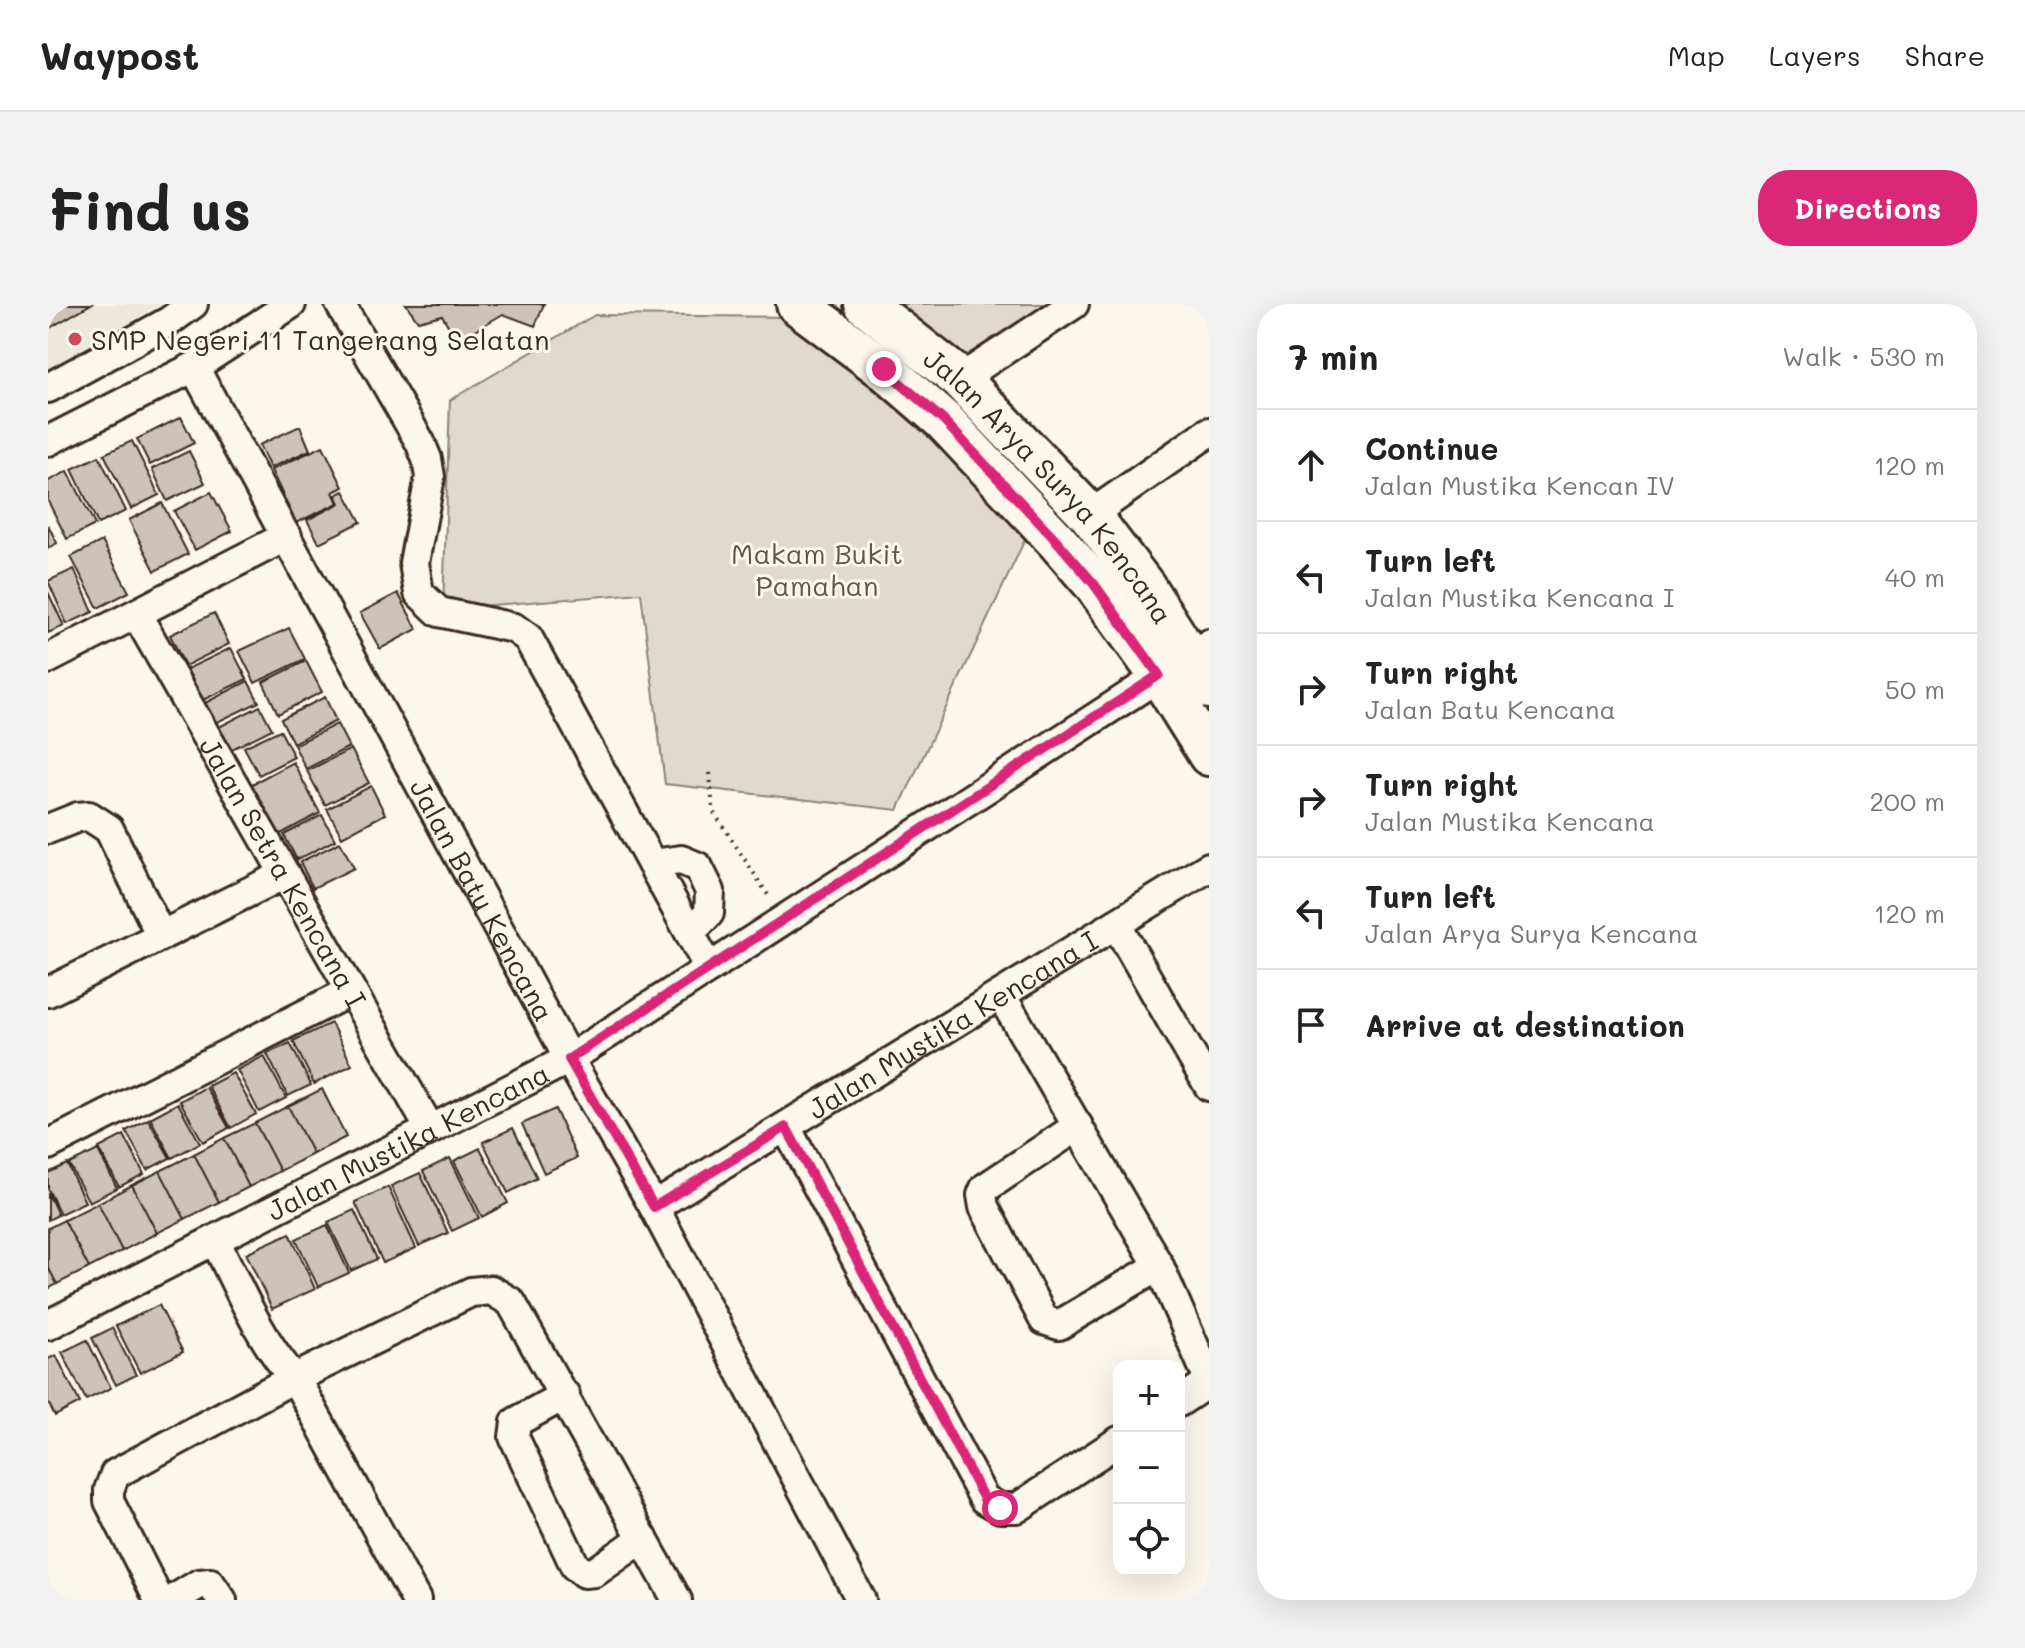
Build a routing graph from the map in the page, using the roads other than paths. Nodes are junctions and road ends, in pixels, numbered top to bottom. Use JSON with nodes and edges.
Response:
{"nodes":[{"id":1,"x":193,"y":304,"type":"edge"},
{"id":2,"x":291,"y":304,"type":"edge"},
{"id":3,"x":340,"y":304,"type":"edge"},
{"id":4,"x":797,"y":304,"type":"edge"},
{"id":5,"x":865,"y":304,"type":"edge"},
{"id":6,"x":1074,"y":304,"type":"edge"},
{"id":7,"x":194,"y":367,"type":"junction"},
{"id":8,"x":960,"y":379,"type":"junction"},
{"id":9,"x":48,"y":388,"type":"edge"},
{"id":10,"x":1209,"y":432,"type":"edge"},
{"id":11,"x":48,"y":441,"type":"edge"},
{"id":12,"x":1090,"y":515,"type":"junction"},
{"id":13,"x":287,"y":536,"type":"junction"},
{"id":14,"x":137,"y":615,"type":"junction"},
{"id":15,"x":48,"y":659,"type":"edge"},
{"id":16,"x":1192,"y":666,"type":"edge"},
{"id":17,"x":1209,"y":755,"type":"edge"},
{"id":18,"x":48,"y":829,"type":"edge"},
{"id":19,"x":652,"y":864,"type":"junction"},
{"id":20,"x":1209,"y":867,"type":"edge"},
{"id":21,"x":285,"y":874,"type":"junction"},
{"id":22,"x":1116,"y":924,"type":"junction"},
{"id":23,"x":690,"y":933,"type":"junction"},
{"id":24,"x":161,"y":936,"type":"junction"},
{"id":25,"x":709,"y":968,"type":"junction"},
{"id":26,"x":351,"y":991,"type":"junction"},
{"id":27,"x":48,"y":992,"type":"edge"},
{"id":28,"x":1001,"y":995,"type":"junction"},
{"id":29,"x":569,"y":1059,"type":"junction"},
{"id":30,"x":1209,"y":1086,"type":"edge"},
{"id":31,"x":1078,"y":1126,"type":"junction"},
{"id":32,"x":786,"y":1127,"type":"junction"},
{"id":33,"x":430,"y":1129,"type":"junction"},
{"id":34,"x":48,"y":1145,"type":"edge"},
{"id":35,"x":654,"y":1207,"type":"junction"},
{"id":36,"x":215,"y":1240,"type":"junction"},
{"id":37,"x":1159,"y":1266,"type":"junction"},
{"id":38,"x":48,"y":1325,"type":"edge"},
{"id":39,"x":286,"y":1376,"type":"junction"},
{"id":40,"x":1209,"y":1381,"type":"edge"},
{"id":41,"x":565,"y":1395,"type":"junction"},
{"id":42,"x":1185,"y":1398,"type":"edge"},
{"id":43,"x":1113,"y":1445,"type":"edge"},
{"id":44,"x":643,"y":1538,"type":"junction"},
{"id":45,"x":851,"y":1596,"type":"edge"},
{"id":46,"x":159,"y":1600,"type":"edge"},
{"id":47,"x":173,"y":1600,"type":"edge"},
{"id":48,"x":222,"y":1600,"type":"edge"},
{"id":49,"x":398,"y":1600,"type":"edge"},
{"id":50,"x":416,"y":1600,"type":"edge"},
{"id":51,"x":677,"y":1600,"type":"edge"}],
"edges":[{"from":1,"to":9,"type":"street"},
{"from":2,"to":7,"type":"street"},
{"from":3,"to":19,"type":"street"},
{"from":4,"to":16,"type":"street","name":"Jalan Arya Surya Kencana"},
{"from":5,"to":8,"type":"street","name":"Jalan Arya Surya Kencana"},
{"from":6,"to":8,"type":"street"},
{"from":7,"to":11,"type":"street"},
{"from":7,"to":13,"type":"street","name":"Jalan Batu Kencana"},
{"from":8,"to":12,"type":"street","name":"Jalan Arya Surya Kencana"},
{"from":10,"to":12,"type":"street"},
{"from":12,"to":16,"type":"street","name":"Jalan Arya Surya Kencana"},
{"from":13,"to":14,"type":"street"},
{"from":13,"to":29,"type":"street","name":"Jalan Batu Kencana"},
{"from":14,"to":15,"type":"street"},
{"from":14,"to":21,"type":"street","name":"Jalan Setra Kencana I"},
{"from":16,"to":17,"type":"street","name":"Jalan Arya Surya Kencana"},
{"from":16,"to":25,"type":"street","name":"Jalan Mustika Kencana"},
{"from":18,"to":24,"type":"street"},
{"from":19,"to":23,"type":"street"},
{"from":19,"to":23,"type":"street"},
{"from":20,"to":22,"type":"street","name":"Jalan Mustika Kencana I"},
{"from":21,"to":24,"type":"street"},
{"from":21,"to":26,"type":"street","name":"Jalan Setra Kencana I"},
{"from":22,"to":28,"type":"street","name":"Jalan Mustika Kencana I"},
{"from":22,"to":30,"type":"street"},
{"from":23,"to":25,"type":"street"},
{"from":24,"to":27,"type":"street"},
{"from":25,"to":29,"type":"street","name":"Jalan Mustika Kencana"},
{"from":26,"to":33,"type":"street","name":"Jalan Setra Kencana I"},
{"from":26,"to":34,"type":"street"},
{"from":28,"to":31,"type":"street"},
{"from":28,"to":32,"type":"street","name":"Jalan Mustika Kencana I"},
{"from":29,"to":33,"type":"street","name":"Jalan Mustika Kencana"},
{"from":29,"to":35,"type":"street","name":"Jalan Batu Kencana"},
{"from":31,"to":37,"type":"street"},
{"from":31,"to":37,"type":"street"},
{"from":32,"to":35,"type":"street","name":"Jalan Mustika Kencana I"},
{"from":32,"to":43,"type":"street"},
{"from":33,"to":36,"type":"street","name":"Jalan Mustika Kencana"},
{"from":35,"to":45,"type":"street","name":"Jalan Batu Kencana"},
{"from":36,"to":38,"type":"street","name":"Jalan Mustika Kencana"},
{"from":36,"to":39,"type":"street"},
{"from":37,"to":40,"type":"street"},
{"from":39,"to":41,"type":"street"},
{"from":39,"to":46,"type":"street"},
{"from":39,"to":49,"type":"street"},
{"from":39,"to":50,"type":"street"},
{"from":40,"to":42,"type":"street"},
{"from":41,"to":44,"type":"street"},
{"from":41,"to":44,"type":"street"},
{"from":44,"to":51,"type":"street"},
{"from":47,"to":48,"type":"street"}]}
